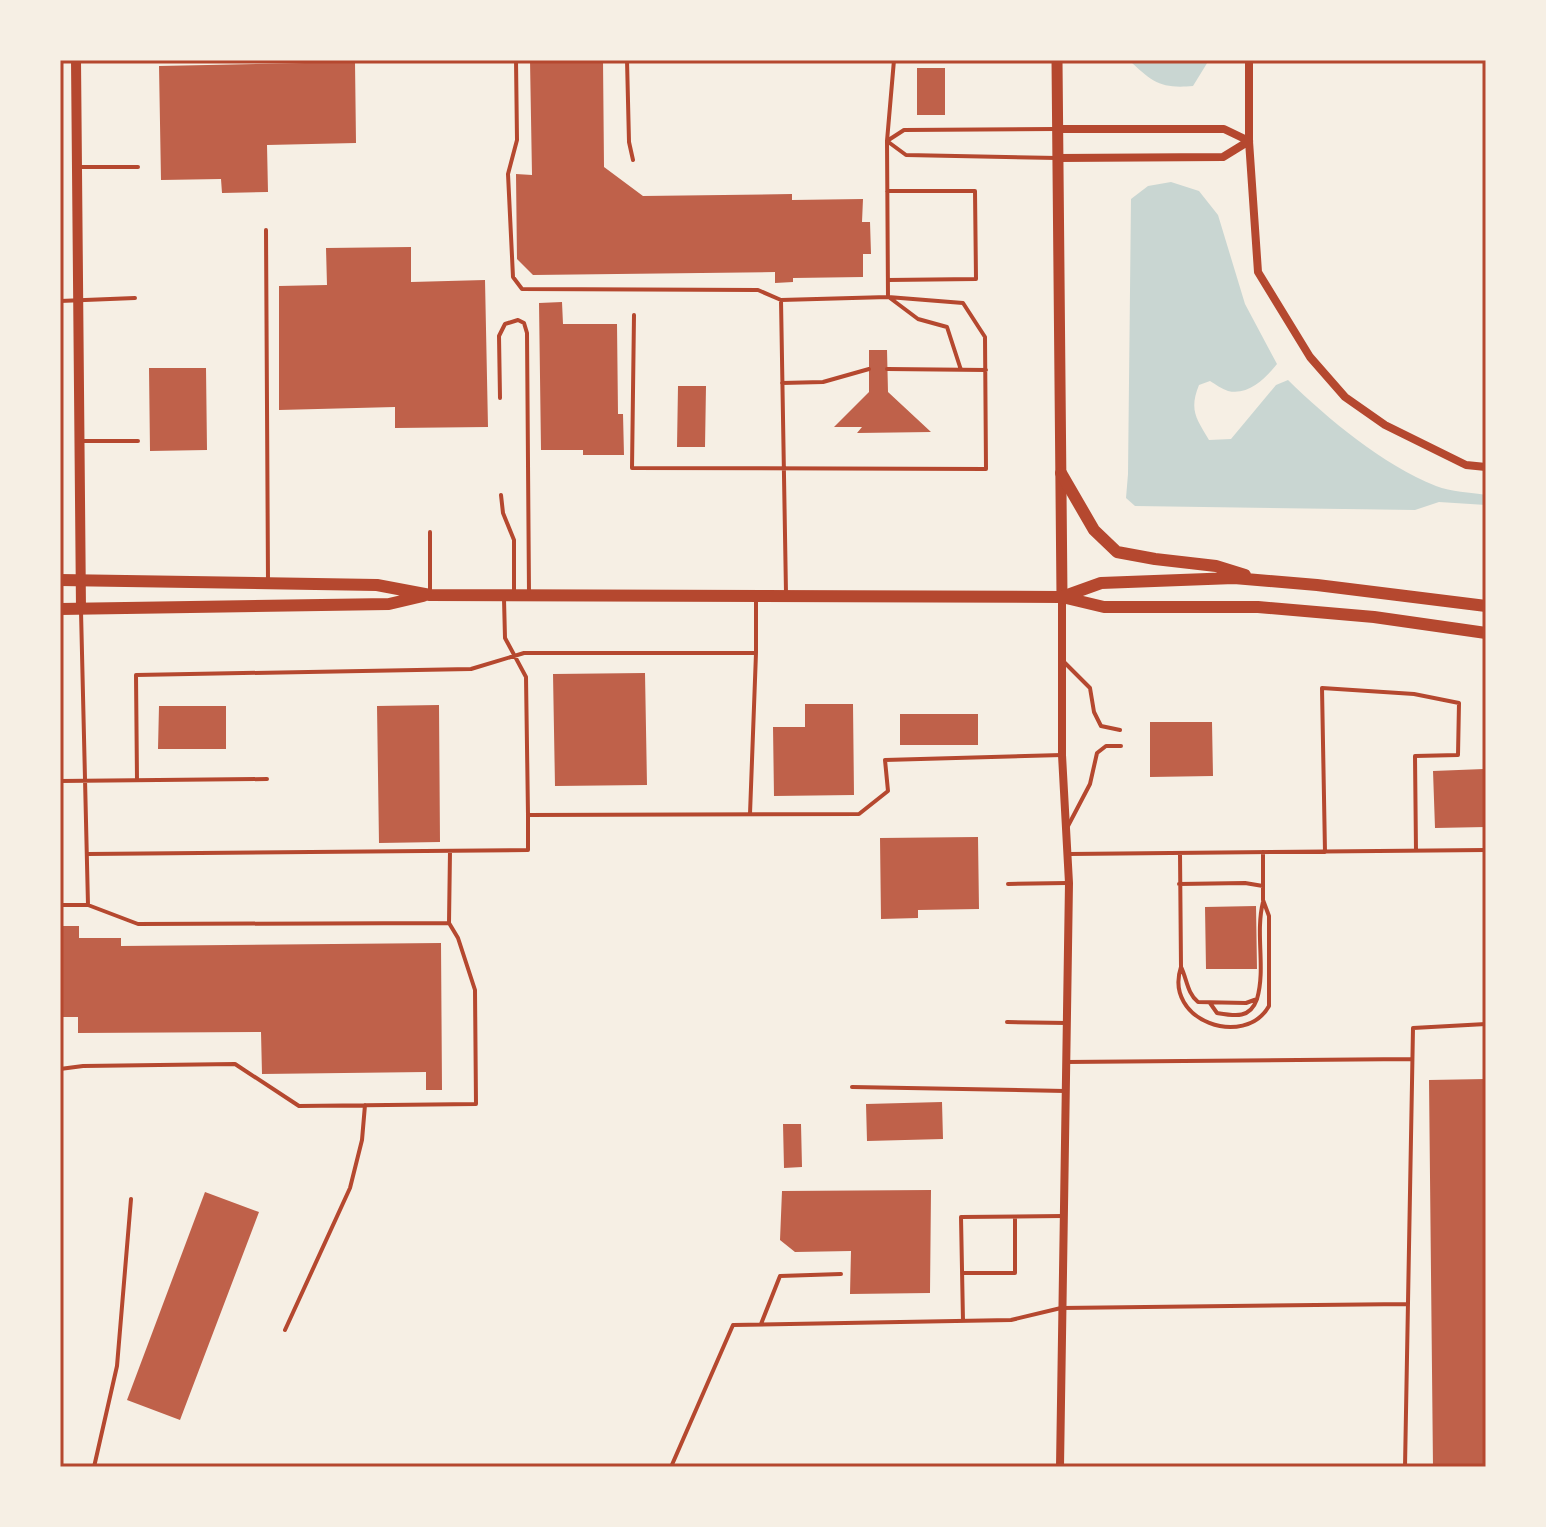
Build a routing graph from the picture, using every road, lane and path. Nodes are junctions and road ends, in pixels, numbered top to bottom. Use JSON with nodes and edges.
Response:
{"nodes":[{"id":1,"x":76,"y":60,"type":"edge"},
{"id":2,"x":516,"y":60,"type":"edge"},
{"id":3,"x":627,"y":60,"type":"edge"},
{"id":4,"x":894,"y":60,"type":"edge"},
{"id":5,"x":1057,"y":60,"type":"edge"},
{"id":6,"x":1249,"y":60,"type":"edge"},
{"id":7,"x":1058,"y":129,"type":"junction"},
{"id":8,"x":887,"y":141,"type":"junction"},
{"id":9,"x":1249,"y":141,"type":"junction"},
{"id":10,"x":1058,"y":158,"type":"junction"},
{"id":11,"x":633,"y":160,"type":"dead end"},
{"id":12,"x":77,"y":167,"type":"junction"},
{"id":13,"x":138,"y":167,"type":"dead end"},
{"id":14,"x":887,"y":191,"type":"junction"},
{"id":15,"x":266,"y":230,"type":"dead end"},
{"id":16,"x":888,"y":280,"type":"junction"},
{"id":17,"x":888,"y":297,"type":"junction"},
{"id":18,"x":135,"y":298,"type":"dead end"},
{"id":19,"x":78,"y":300,"type":"junction"},
{"id":20,"x":781,"y":300,"type":"junction"},
{"id":21,"x":60,"y":301,"type":"edge"},
{"id":22,"x":634,"y":315,"type":"dead end"},
{"id":23,"x":869,"y":369,"type":"dead end"},
{"id":24,"x":887,"y":369,"type":"dead end"},
{"id":25,"x":961,"y":370,"type":"junction"},
{"id":26,"x":986,"y":370,"type":"junction"},
{"id":27,"x":782,"y":383,"type":"junction"},
{"id":28,"x":500,"y":398,"type":"dead end"},
{"id":29,"x":80,"y":441,"type":"junction"},
{"id":30,"x":138,"y":441,"type":"dead end"},
{"id":31,"x":1486,"y":467,"type":"edge"},
{"id":32,"x":783,"y":470,"type":"junction"},
{"id":33,"x":1061,"y":473,"type":"junction"},
{"id":34,"x":501,"y":495,"type":"dead end"},
{"id":35,"x":430,"y":532,"type":"dead end"},
{"id":36,"x":60,"y":580,"type":"edge"},
{"id":37,"x":81,"y":580,"type":"junction"},
{"id":38,"x":1268,"y":581,"type":"junction"},
{"id":39,"x":269,"y":583,"type":"junction"},
{"id":40,"x":430,"y":595,"type":"junction"},
{"id":41,"x":509,"y":595,"type":"junction"},
{"id":42,"x":529,"y":595,"type":"junction"},
{"id":43,"x":756,"y":596,"type":"junction"},
{"id":44,"x":786,"y":596,"type":"junction"},
{"id":45,"x":1062,"y":597,"type":"junction"},
{"id":46,"x":1486,"y":606,"type":"edge"},
{"id":47,"x":60,"y":609,"type":"edge"},
{"id":48,"x":81,"y":609,"type":"junction"},
{"id":49,"x":1486,"y":633,"type":"edge"},
{"id":50,"x":756,"y":653,"type":"junction"},
{"id":51,"x":513,"y":655,"type":"junction"},
{"id":52,"x":1062,"y":660,"type":"junction"},
{"id":53,"x":1120,"y":730,"type":"dead end"},
{"id":54,"x":1121,"y":746,"type":"dead end"},
{"id":55,"x":1062,"y":755,"type":"junction"},
{"id":56,"x":267,"y":779,"type":"dead end"},
{"id":57,"x":85,"y":780,"type":"junction"},
{"id":58,"x":137,"y":780,"type":"junction"},
{"id":59,"x":60,"y":781,"type":"edge"},
{"id":60,"x":750,"y":814,"type":"junction"},
{"id":61,"x":528,"y":815,"type":"junction"},
{"id":62,"x":1067,"y":828,"type":"junction"},
{"id":63,"x":1486,"y":850,"type":"edge"},
{"id":64,"x":450,"y":851,"type":"junction"},
{"id":65,"x":1416,"y":851,"type":"junction"},
{"id":66,"x":1263,"y":852,"type":"junction"},
{"id":67,"x":1325,"y":852,"type":"junction"},
{"id":68,"x":1180,"y":853,"type":"junction"},
{"id":69,"x":87,"y":854,"type":"junction"},
{"id":70,"x":1069,"y":854,"type":"junction"},
{"id":71,"x":1069,"y":883,"type":"junction"},
{"id":72,"x":1008,"y":884,"type":"dead end"},
{"id":73,"x":1179,"y":884,"type":"junction"},
{"id":74,"x":1263,"y":886,"type":"junction"},
{"id":75,"x":1263,"y":900,"type":"junction"},
{"id":76,"x":60,"y":905,"type":"edge"},
{"id":77,"x":88,"y":905,"type":"junction"},
{"id":78,"x":449,"y":923,"type":"junction"},
{"id":79,"x":1181,"y":967,"type":"junction"},
{"id":80,"x":1257,"y":999,"type":"junction"},
{"id":81,"x":1210,"y":1003,"type":"junction"},
{"id":82,"x":1007,"y":1022,"type":"dead end"},
{"id":83,"x":1067,"y":1023,"type":"junction"},
{"id":84,"x":1486,"y":1024,"type":"edge"},
{"id":85,"x":1412,"y":1059,"type":"junction"},
{"id":86,"x":1066,"y":1062,"type":"junction"},
{"id":87,"x":60,"y":1069,"type":"edge"},
{"id":88,"x":852,"y":1087,"type":"dead end"},
{"id":89,"x":1065,"y":1091,"type":"junction"},
{"id":90,"x":365,"y":1105,"type":"junction"},
{"id":91,"x":131,"y":1199,"type":"dead end"},
{"id":92,"x":1063,"y":1216,"type":"junction"},
{"id":93,"x":1015,"y":1217,"type":"junction"},
{"id":94,"x":962,"y":1273,"type":"junction"},
{"id":95,"x":841,"y":1274,"type":"dead end"},
{"id":96,"x":1407,"y":1304,"type":"junction"},
{"id":97,"x":1061,"y":1308,"type":"junction"},
{"id":98,"x":963,"y":1321,"type":"junction"},
{"id":99,"x":761,"y":1324,"type":"junction"},
{"id":100,"x":285,"y":1330,"type":"dead end"},
{"id":101,"x":94,"y":1467,"type":"edge"},
{"id":102,"x":671,"y":1467,"type":"edge"},
{"id":103,"x":1060,"y":1467,"type":"edge"},
{"id":104,"x":1405,"y":1467,"type":"edge"}],
"edges":[{"from":1,"to":12,"type":"street"},
{"from":2,"to":20,"type":"lane"},
{"from":3,"to":11,"type":"lane"},
{"from":4,"to":8,"type":"lane"},
{"from":5,"to":7,"type":"main road"},
{"from":6,"to":9,"type":"street"},
{"from":7,"to":8,"type":"lane"},
{"from":7,"to":9,"type":"street"},
{"from":7,"to":10,"type":"main road"},
{"from":8,"to":10,"type":"lane"},
{"from":8,"to":14,"type":"lane"},
{"from":9,"to":10,"type":"street"},
{"from":9,"to":31,"type":"street"},
{"from":10,"to":33,"type":"main road"},
{"from":12,"to":13,"type":"lane"},
{"from":12,"to":19,"type":"street"},
{"from":14,"to":16,"type":"lane"},
{"from":14,"to":16,"type":"lane"},
{"from":15,"to":39,"type":"lane"},
{"from":16,"to":17,"type":"lane"},
{"from":17,"to":20,"type":"lane"},
{"from":17,"to":25,"type":"lane"},
{"from":17,"to":26,"type":"lane"},
{"from":18,"to":19,"type":"lane"},
{"from":19,"to":21,"type":"lane"},
{"from":19,"to":29,"type":"street"},
{"from":20,"to":27,"type":"lane"},
{"from":22,"to":32,"type":"lane"},
{"from":23,"to":27,"type":"lane"},
{"from":24,"to":25,"type":"lane"},
{"from":25,"to":26,"type":"lane"},
{"from":26,"to":32,"type":"lane"},
{"from":27,"to":32,"type":"lane"},
{"from":28,"to":42,"type":"lane"},
{"from":29,"to":30,"type":"lane"},
{"from":29,"to":37,"type":"street"},
{"from":32,"to":44,"type":"lane"},
{"from":33,"to":38,"type":"main road"},
{"from":33,"to":45,"type":"main road"},
{"from":34,"to":41,"type":"lane"},
{"from":35,"to":40,"type":"lane"},
{"from":36,"to":37,"type":"main road"},
{"from":37,"to":39,"type":"main road"},
{"from":37,"to":48,"type":"street"},
{"from":38,"to":45,"type":"main road"},
{"from":38,"to":46,"type":"main road"},
{"from":39,"to":40,"type":"main road"},
{"from":40,"to":41,"type":"main road"},
{"from":40,"to":48,"type":"main road"},
{"from":41,"to":42,"type":"main road"},
{"from":41,"to":51,"type":"lane"},
{"from":42,"to":43,"type":"main road"},
{"from":43,"to":44,"type":"main road"},
{"from":43,"to":50,"type":"lane"},
{"from":44,"to":45,"type":"main road"},
{"from":45,"to":49,"type":"main road"},
{"from":45,"to":52,"type":"street"},
{"from":47,"to":48,"type":"main road"},
{"from":48,"to":57,"type":"lane"},
{"from":50,"to":51,"type":"lane"},
{"from":50,"to":60,"type":"lane"},
{"from":51,"to":58,"type":"lane"},
{"from":51,"to":61,"type":"lane"},
{"from":52,"to":53,"type":"lane"},
{"from":52,"to":55,"type":"street"},
{"from":54,"to":62,"type":"lane"},
{"from":55,"to":60,"type":"lane"},
{"from":55,"to":62,"type":"street"},
{"from":56,"to":58,"type":"lane"},
{"from":57,"to":58,"type":"lane"},
{"from":57,"to":59,"type":"lane"},
{"from":57,"to":69,"type":"lane"},
{"from":60,"to":61,"type":"lane"},
{"from":61,"to":64,"type":"lane"},
{"from":62,"to":70,"type":"street"},
{"from":63,"to":65,"type":"lane"},
{"from":64,"to":69,"type":"lane"},
{"from":64,"to":78,"type":"lane"},
{"from":65,"to":67,"type":"lane"},
{"from":65,"to":67,"type":"lane"},
{"from":66,"to":67,"type":"lane"},
{"from":66,"to":68,"type":"lane"},
{"from":66,"to":74,"type":"lane"},
{"from":68,"to":70,"type":"lane"},
{"from":68,"to":73,"type":"lane"},
{"from":69,"to":77,"type":"lane"},
{"from":70,"to":71,"type":"street"},
{"from":71,"to":72,"type":"lane"},
{"from":71,"to":83,"type":"street"},
{"from":73,"to":74,"type":"lane"},
{"from":73,"to":79,"type":"lane"},
{"from":74,"to":75,"type":"lane"},
{"from":75,"to":79,"type":"lane"},
{"from":75,"to":80,"type":"lane"},
{"from":76,"to":77,"type":"lane"},
{"from":77,"to":78,"type":"lane"},
{"from":78,"to":90,"type":"lane"},
{"from":79,"to":81,"type":"lane"},
{"from":80,"to":81,"type":"lane"},
{"from":80,"to":81,"type":"lane"},
{"from":82,"to":83,"type":"lane"},
{"from":83,"to":86,"type":"street"},
{"from":84,"to":85,"type":"lane"},
{"from":85,"to":86,"type":"lane"},
{"from":85,"to":96,"type":"lane"},
{"from":86,"to":89,"type":"street"},
{"from":87,"to":90,"type":"lane"},
{"from":88,"to":89,"type":"lane"},
{"from":89,"to":92,"type":"street"},
{"from":90,"to":100,"type":"lane"},
{"from":91,"to":101,"type":"lane"},
{"from":92,"to":93,"type":"lane"},
{"from":92,"to":97,"type":"street"},
{"from":93,"to":94,"type":"lane"},
{"from":93,"to":94,"type":"lane"},
{"from":94,"to":98,"type":"lane"},
{"from":95,"to":99,"type":"lane"},
{"from":96,"to":97,"type":"lane"},
{"from":96,"to":104,"type":"lane"},
{"from":97,"to":98,"type":"lane"},
{"from":97,"to":103,"type":"street"},
{"from":98,"to":99,"type":"lane"},
{"from":99,"to":102,"type":"lane"}]}
